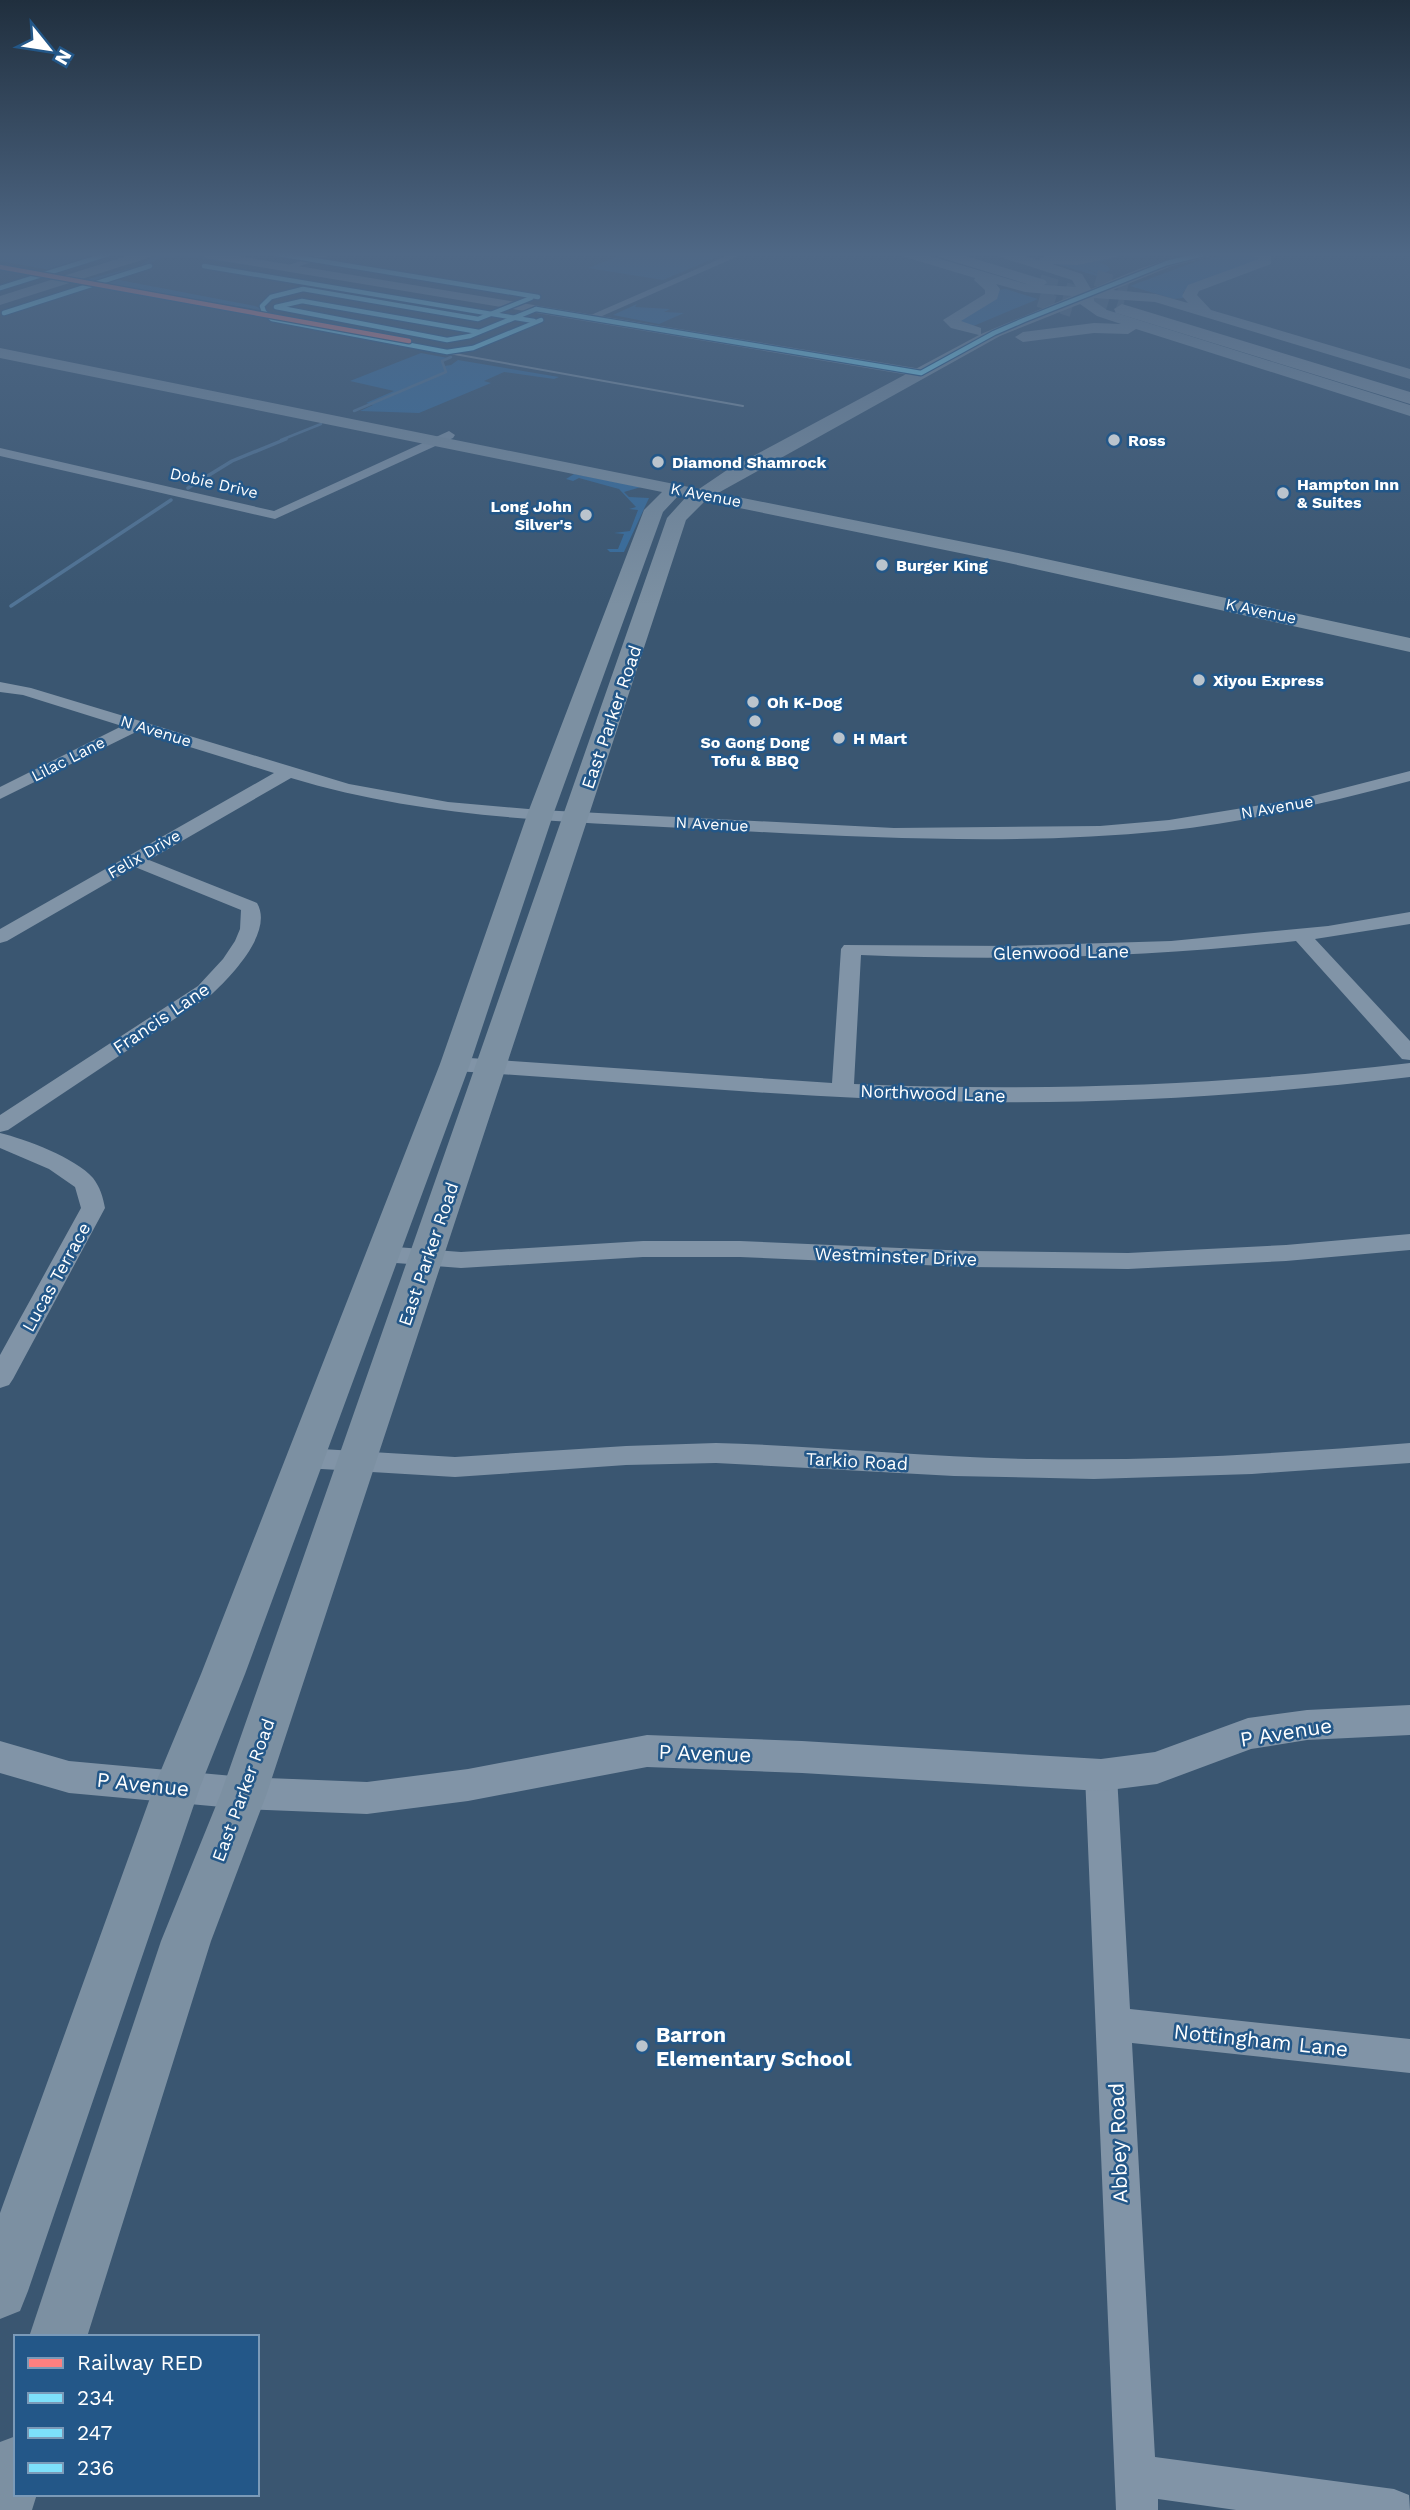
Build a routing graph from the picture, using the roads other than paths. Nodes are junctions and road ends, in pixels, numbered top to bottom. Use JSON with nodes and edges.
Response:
{"nodes":[{"id":1,"x":108,"y":371,"type":"edge"},
{"id":2,"x":899,"y":371,"type":"edge"},
{"id":3,"x":909,"y":371,"type":"edge"},
{"id":4,"x":924,"y":371,"type":"edge"},
{"id":5,"x":1275,"y":371,"type":"edge"},
{"id":6,"x":1297,"y":371,"type":"edge"},
{"id":7,"x":1335,"y":371,"type":"edge"},
{"id":8,"x":1360,"y":371,"type":"edge"},
{"id":9,"x":921,"y":373,"type":"junction"},
{"id":10,"x":1410,"y":387,"type":"edge"},
{"id":11,"x":1410,"y":398,"type":"edge"},
{"id":12,"x":833,"y":405,"type":"junction"},
{"id":13,"x":853,"y":409,"type":"junction"},
{"id":14,"x":1410,"y":413,"type":"edge"},
{"id":15,"x":442,"y":439,"type":"junction"},
{"id":16,"x":0,"y":452,"type":"edge"},
{"id":17,"x":694,"y":489,"type":"junction"},
{"id":18,"x":638,"y":557,"type":"junction"},
{"id":19,"x":665,"y":558,"type":"junction"},
{"id":20,"x":1255,"y":603,"type":"junction"},
{"id":21,"x":614,"y":621,"type":"junction"},
{"id":22,"x":643,"y":622,"type":"junction"},
{"id":23,"x":1410,"y":632,"type":"edge"},
{"id":24,"x":1410,"y":646,"type":"edge"},
{"id":25,"x":0,"y":687,"type":"edge"},
{"id":26,"x":586,"y":696,"type":"junction"},
{"id":27,"x":618,"y":698,"type":"junction"},
{"id":28,"x":137,"y":724,"type":"junction"},
{"id":29,"x":288,"y":772,"type":"junction"},
{"id":30,"x":1410,"y":776,"type":"edge"},
{"id":31,"x":0,"y":794,"type":"edge"},
{"id":32,"x":540,"y":815,"type":"junction"},
{"id":33,"x":577,"y":817,"type":"junction"},
{"id":34,"x":133,"y":860,"type":"junction"},
{"id":35,"x":1410,"y":918,"type":"edge"},
{"id":36,"x":1300,"y":934,"type":"junction"},
{"id":37,"x":0,"y":937,"type":"edge"},
{"id":38,"x":497,"y":942,"type":"junction"},
{"id":39,"x":534,"y":943,"type":"junction"},
{"id":40,"x":1410,"y":1054,"type":"edge"},
{"id":41,"x":455,"y":1064,"type":"junction"},
{"id":42,"x":492,"y":1066,"type":"junction"},
{"id":43,"x":1410,"y":1070,"type":"edge"},
{"id":44,"x":843,"y":1090,"type":"junction"},
{"id":45,"x":0,"y":1125,"type":"edge"},
{"id":46,"x":0,"y":1140,"type":"edge"},
{"id":47,"x":1410,"y":1242,"type":"edge"},
{"id":48,"x":383,"y":1254,"type":"junction"},
{"id":49,"x":427,"y":1257,"type":"junction"},
{"id":50,"x":0,"y":1379,"type":"edge"},
{"id":51,"x":1410,"y":1453,"type":"edge"},
{"id":52,"x":305,"y":1458,"type":"junction"},
{"id":53,"x":356,"y":1462,"type":"junction"},
{"id":54,"x":1410,"y":1720,"type":"edge"},
{"id":55,"x":0,"y":1757,"type":"edge"},
{"id":56,"x":1101,"y":1775,"type":"junction"},
{"id":57,"x":177,"y":1787,"type":"junction"},
{"id":58,"x":244,"y":1793,"type":"junction"},
{"id":59,"x":1113,"y":2024,"type":"junction"},
{"id":60,"x":1410,"y":2056,"type":"edge"},
{"id":61,"x":0,"y":2291,"type":"edge"},
{"id":62,"x":59,"y":2335,"type":"edge"},
{"id":63,"x":14,"y":2472,"type":"edge"},
{"id":64,"x":1136,"y":2493,"type":"edge"},
{"id":65,"x":1,"y":2510,"type":"edge"},
{"id":66,"x":1394,"y":2510,"type":"edge"}],
"edges":[{"from":1,"to":15,"type":"main road","name":"K Avenue"},
{"from":2,"to":12,"type":"main road","name":"East Parker Road"},
{"from":3,"to":9,"type":"street"},
{"from":4,"to":9,"type":"main road","name":"East Parker Road"},
{"from":5,"to":14,"type":"main road"},
{"from":6,"to":14,"type":"main road"},
{"from":7,"to":11,"type":"highway"},
{"from":8,"to":10,"type":"highway"},
{"from":9,"to":13,"type":"main road","name":"East Parker Road"},
{"from":12,"to":13,"type":"main road"},
{"from":12,"to":17,"type":"main road","name":"East Parker Road"},
{"from":13,"to":17,"type":"main road","name":"East Parker Road"},
{"from":15,"to":16,"type":"street","name":"Dobie Drive"},
{"from":15,"to":17,"type":"main road","name":"K Avenue"},
{"from":17,"to":18,"type":"main road","name":"East Parker Road"},
{"from":17,"to":19,"type":"main road","name":"East Parker Road"},
{"from":17,"to":20,"type":"main road","name":"K Avenue"},
{"from":18,"to":19,"type":"main road"},
{"from":18,"to":21,"type":"main road","name":"East Parker Road"},
{"from":19,"to":22,"type":"main road","name":"East Parker Road"},
{"from":20,"to":23,"type":"main road","name":"K Avenue"},
{"from":20,"to":24,"type":"main road","name":"K Avenue"},
{"from":21,"to":22,"type":"main road"},
{"from":21,"to":26,"type":"main road","name":"East Parker Road"},
{"from":22,"to":27,"type":"main road","name":"East Parker Road"},
{"from":25,"to":28,"type":"street","name":"N Avenue"},
{"from":26,"to":27,"type":"main road"},
{"from":26,"to":32,"type":"main road","name":"East Parker Road"},
{"from":27,"to":33,"type":"main road","name":"East Parker Road"},
{"from":28,"to":29,"type":"street","name":"N Avenue"},
{"from":28,"to":31,"type":"street","name":"Lilac Lane"},
{"from":29,"to":32,"type":"street","name":"N Avenue"},
{"from":29,"to":34,"type":"street","name":"Felix Drive"},
{"from":30,"to":33,"type":"street","name":"N Avenue"},
{"from":32,"to":33,"type":"street","name":"N Avenue"},
{"from":32,"to":38,"type":"main road","name":"East Parker Road"},
{"from":33,"to":39,"type":"main road","name":"East Parker Road"},
{"from":34,"to":37,"type":"street","name":"Felix Drive"},
{"from":34,"to":45,"type":"street","name":"Francis Lane"},
{"from":35,"to":36,"type":"street","name":"Glenwood Lane"},
{"from":36,"to":40,"type":"street"},
{"from":36,"to":44,"type":"street","name":"Glenwood Lane"},
{"from":38,"to":39,"type":"main road"},
{"from":38,"to":41,"type":"main road","name":"East Parker Road"},
{"from":39,"to":42,"type":"main road","name":"East Parker Road"},
{"from":41,"to":42,"type":"street","name":"Northwood Lane"},
{"from":41,"to":48,"type":"main road","name":"East Parker Road"},
{"from":42,"to":44,"type":"street","name":"Northwood Lane"},
{"from":42,"to":49,"type":"main road","name":"East Parker Road"},
{"from":43,"to":44,"type":"street","name":"Northwood Lane"},
{"from":46,"to":50,"type":"street","name":"Lucas Terrace"},
{"from":47,"to":49,"type":"street","name":"Westminster Drive"},
{"from":48,"to":49,"type":"street","name":"Westminster Drive"},
{"from":48,"to":52,"type":"main road","name":"East Parker Road"},
{"from":49,"to":53,"type":"main road","name":"East Parker Road"},
{"from":51,"to":53,"type":"street","name":"Tarkio Road"},
{"from":52,"to":53,"type":"street","name":"Tarkio Road"},
{"from":52,"to":57,"type":"main road","name":"East Parker Road"},
{"from":53,"to":58,"type":"main road","name":"East Parker Road"},
{"from":54,"to":56,"type":"street","name":"P Avenue"},
{"from":55,"to":57,"type":"street","name":"P Avenue"},
{"from":56,"to":58,"type":"street","name":"P Avenue"},
{"from":56,"to":59,"type":"street","name":"Abbey Road"},
{"from":57,"to":58,"type":"street","name":"P Avenue"},
{"from":57,"to":61,"type":"main road","name":"East Parker Road"},
{"from":58,"to":62,"type":"main road","name":"East Parker Road"},
{"from":59,"to":60,"type":"street","name":"Nottingham Lane"},
{"from":59,"to":64,"type":"street","name":"Abbey Road"},
{"from":63,"to":65,"type":"main road"},
{"from":64,"to":66,"type":"street"}]}
